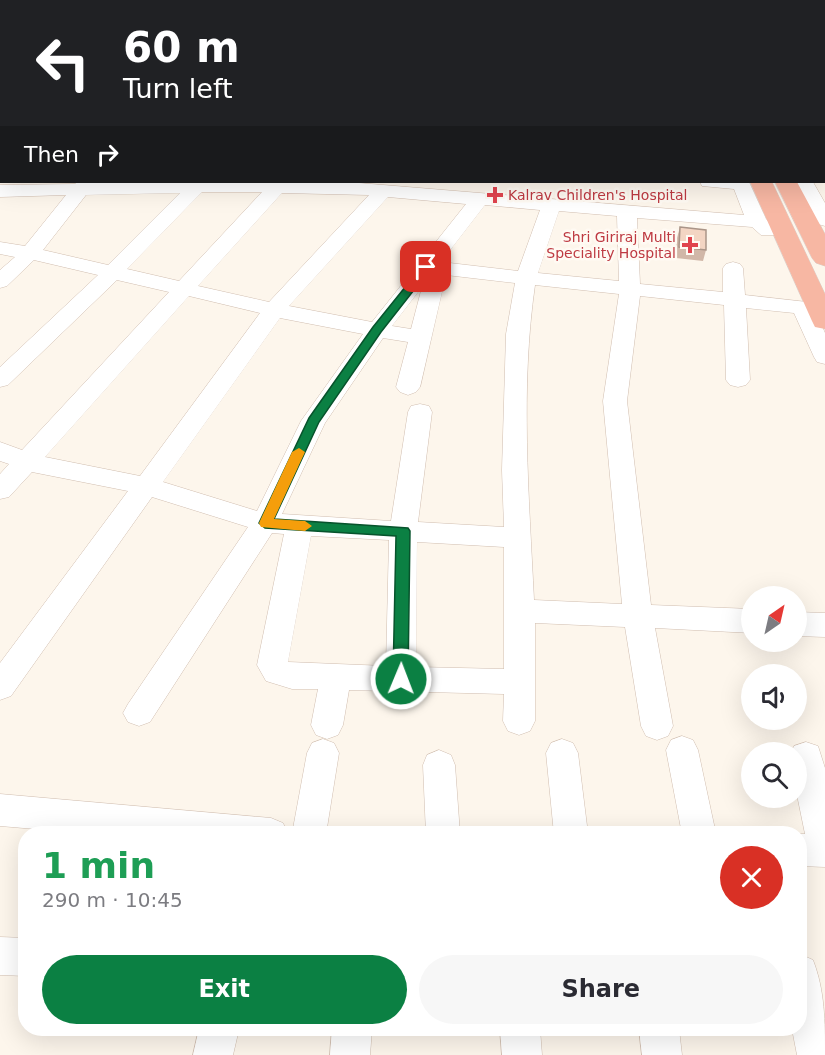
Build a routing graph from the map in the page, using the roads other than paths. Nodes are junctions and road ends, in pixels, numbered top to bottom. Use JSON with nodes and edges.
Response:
{"nodes":[{"id":1,"x":713,"y":183,"type":"edge"},
{"id":2,"x":787,"y":183,"type":"edge"},
{"id":3,"x":804,"y":183,"type":"edge"},
{"id":4,"x":225,"y":184,"type":"edge"},
{"id":5,"x":83,"y":185,"type":"edge"},
{"id":6,"x":277,"y":187,"type":"junction"},
{"id":7,"x":195,"y":188,"type":"junction"},
{"id":8,"x":0,"y":191,"type":"edge"},
{"id":9,"x":383,"y":191,"type":"junction"},
{"id":10,"x":754,"y":194,"type":"edge"},
{"id":11,"x":480,"y":199,"type":"junction"},
{"id":12,"x":550,"y":205,"type":"junction"},
{"id":13,"x":816,"y":209,"type":"edge"},
{"id":14,"x":627,"y":211,"type":"junction"},
{"id":15,"x":0,"y":248,"type":"edge"},
{"id":16,"x":824,"y":250,"type":"edge"},
{"id":17,"x":30,"y":253,"type":"junction"},
{"id":18,"x":432,"y":267,"type":"junction"},
{"id":19,"x":734,"y":268,"type":"dead end"},
{"id":20,"x":113,"y":272,"type":"junction"},
{"id":21,"x":526,"y":278,"type":"junction"},
{"id":22,"x":0,"y":282,"type":"edge"},
{"id":23,"x":183,"y":289,"type":"junction"},
{"id":24,"x":630,"y":289,"type":"junction"},
{"id":25,"x":733,"y":300,"type":"junction"},
{"id":26,"x":274,"y":310,"type":"junction"},
{"id":27,"x":815,"y":313,"type":"edge"},
{"id":28,"x":377,"y":330,"type":"junction"},
{"id":29,"x":420,"y":338,"type":"junction"},
{"id":30,"x":825,"y":357,"type":"edge"},
{"id":31,"x":0,"y":380,"type":"edge"},
{"id":32,"x":738,"y":381,"type":"dead end"},
{"id":33,"x":408,"y":387,"type":"dead end"},
{"id":34,"x":420,"y":412,"type":"dead end"},
{"id":35,"x":0,"y":451,"type":"edge"},
{"id":36,"x":27,"y":462,"type":"junction"},
{"id":37,"x":146,"y":486,"type":"junction"},
{"id":38,"x":0,"y":490,"type":"edge"},
{"id":39,"x":265,"y":523,"type":"junction"},
{"id":40,"x":299,"y":525,"type":"junction"},
{"id":41,"x":403,"y":531,"type":"junction"},
{"id":42,"x":518,"y":538,"type":"junction"},
{"id":43,"x":520,"y":611,"type":"junction"},
{"id":44,"x":638,"y":616,"type":"junction"},
{"id":45,"x":741,"y":621,"type":"edge"},
{"id":46,"x":807,"y":624,"type":"edge"},
{"id":47,"x":825,"y":625,"type":"edge"},
{"id":48,"x":336,"y":677,"type":"junction"},
{"id":49,"x":401,"y":679,"type":"junction"},
{"id":50,"x":519,"y":682,"type":"junction"},
{"id":51,"x":0,"y":687,"type":"edge"},
{"id":52,"x":139,"y":712,"type":"dead end"},
{"id":53,"x":519,"y":721,"type":"dead end"},
{"id":54,"x":657,"y":726,"type":"dead end"},
{"id":55,"x":682,"y":750,"type":"dead end"},
{"id":56,"x":562,"y":753,"type":"dead end"},
{"id":57,"x":807,"y":761,"type":"edge"},
{"id":58,"x":439,"y":765,"type":"dead end"},
{"id":59,"x":0,"y":810,"type":"edge"},
{"id":60,"x":181,"y":826,"type":"edge"},
{"id":61,"x":310,"y":826,"type":"edge"},
{"id":62,"x":443,"y":826,"type":"edge"},
{"id":63,"x":570,"y":826,"type":"edge"},
{"id":64,"x":697,"y":826,"type":"edge"},
{"id":65,"x":825,"y":849,"type":"edge"},
{"id":66,"x":807,"y":850,"type":"edge"},
{"id":67,"x":0,"y":956,"type":"edge"},
{"id":68,"x":18,"y":957,"type":"edge"},
{"id":69,"x":807,"y":1007,"type":"edge"},
{"id":70,"x":217,"y":1036,"type":"edge"},
{"id":71,"x":351,"y":1036,"type":"edge"},
{"id":72,"x":521,"y":1036,"type":"edge"},
{"id":73,"x":659,"y":1036,"type":"edge"},
{"id":74,"x":213,"y":1055,"type":"edge"},
{"id":75,"x":350,"y":1055,"type":"edge"},
{"id":76,"x":522,"y":1055,"type":"edge"},
{"id":77,"x":662,"y":1055,"type":"edge"},
{"id":78,"x":817,"y":1055,"type":"edge"}],
"edges":[{"from":1,"to":10,"type":"street"},
{"from":2,"to":13,"type":"highway"},
{"from":3,"to":13,"type":"street"},
{"from":4,"to":6,"type":"street"},
{"from":4,"to":7,"type":"street"},
{"from":5,"to":7,"type":"street"},
{"from":5,"to":8,"type":"street"},
{"from":5,"to":17,"type":"street"},
{"from":6,"to":9,"type":"street"},
{"from":6,"to":23,"type":"street"},
{"from":7,"to":20,"type":"street"},
{"from":9,"to":11,"type":"street"},
{"from":9,"to":26,"type":"street"},
{"from":10,"to":14,"type":"street"},
{"from":10,"to":27,"type":"highway"},
{"from":11,"to":12,"type":"street"},
{"from":11,"to":18,"type":"street"},
{"from":12,"to":14,"type":"street"},
{"from":12,"to":21,"type":"street"},
{"from":13,"to":16,"type":"highway"},
{"from":14,"to":24,"type":"street"},
{"from":15,"to":17,"type":"street"},
{"from":17,"to":20,"type":"street"},
{"from":17,"to":22,"type":"street"},
{"from":18,"to":21,"type":"street"},
{"from":18,"to":28,"type":"street"},
{"from":18,"to":29,"type":"street"},
{"from":19,"to":25,"type":"street"},
{"from":20,"to":23,"type":"street"},
{"from":20,"to":31,"type":"street"},
{"from":21,"to":24,"type":"street"},
{"from":21,"to":42,"type":"street"},
{"from":23,"to":26,"type":"street"},
{"from":23,"to":36,"type":"street"},
{"from":24,"to":25,"type":"street"},
{"from":24,"to":44,"type":"street"},
{"from":25,"to":27,"type":"street"},
{"from":25,"to":32,"type":"street"},
{"from":26,"to":28,"type":"street"},
{"from":26,"to":37,"type":"street"},
{"from":27,"to":30,"type":"street"},
{"from":28,"to":29,"type":"street"},
{"from":28,"to":39,"type":"street"},
{"from":29,"to":33,"type":"street"},
{"from":34,"to":41,"type":"street"},
{"from":35,"to":36,"type":"street"},
{"from":36,"to":37,"type":"street"},
{"from":36,"to":38,"type":"street"},
{"from":37,"to":39,"type":"street"},
{"from":37,"to":51,"type":"street"},
{"from":39,"to":40,"type":"street"},
{"from":39,"to":52,"type":"street"},
{"from":40,"to":41,"type":"street"},
{"from":40,"to":48,"type":"street"},
{"from":41,"to":42,"type":"street"},
{"from":41,"to":49,"type":"street"},
{"from":42,"to":43,"type":"street"},
{"from":43,"to":44,"type":"street"},
{"from":43,"to":50,"type":"street"},
{"from":44,"to":45,"type":"street"},
{"from":44,"to":54,"type":"street"},
{"from":46,"to":47,"type":"street"},
{"from":48,"to":49,"type":"street"},
{"from":48,"to":61,"type":"street"},
{"from":49,"to":50,"type":"street"},
{"from":50,"to":53,"type":"street"},
{"from":55,"to":64,"type":"street"},
{"from":56,"to":63,"type":"street"},
{"from":57,"to":65,"type":"street"},
{"from":58,"to":62,"type":"street"},
{"from":59,"to":60,"type":"street"},
{"from":65,"to":66,"type":"street"},
{"from":67,"to":68,"type":"street"},
{"from":69,"to":78,"type":"street"},
{"from":70,"to":74,"type":"street"},
{"from":71,"to":75,"type":"street"},
{"from":72,"to":76,"type":"street"},
{"from":73,"to":77,"type":"street"}]}
